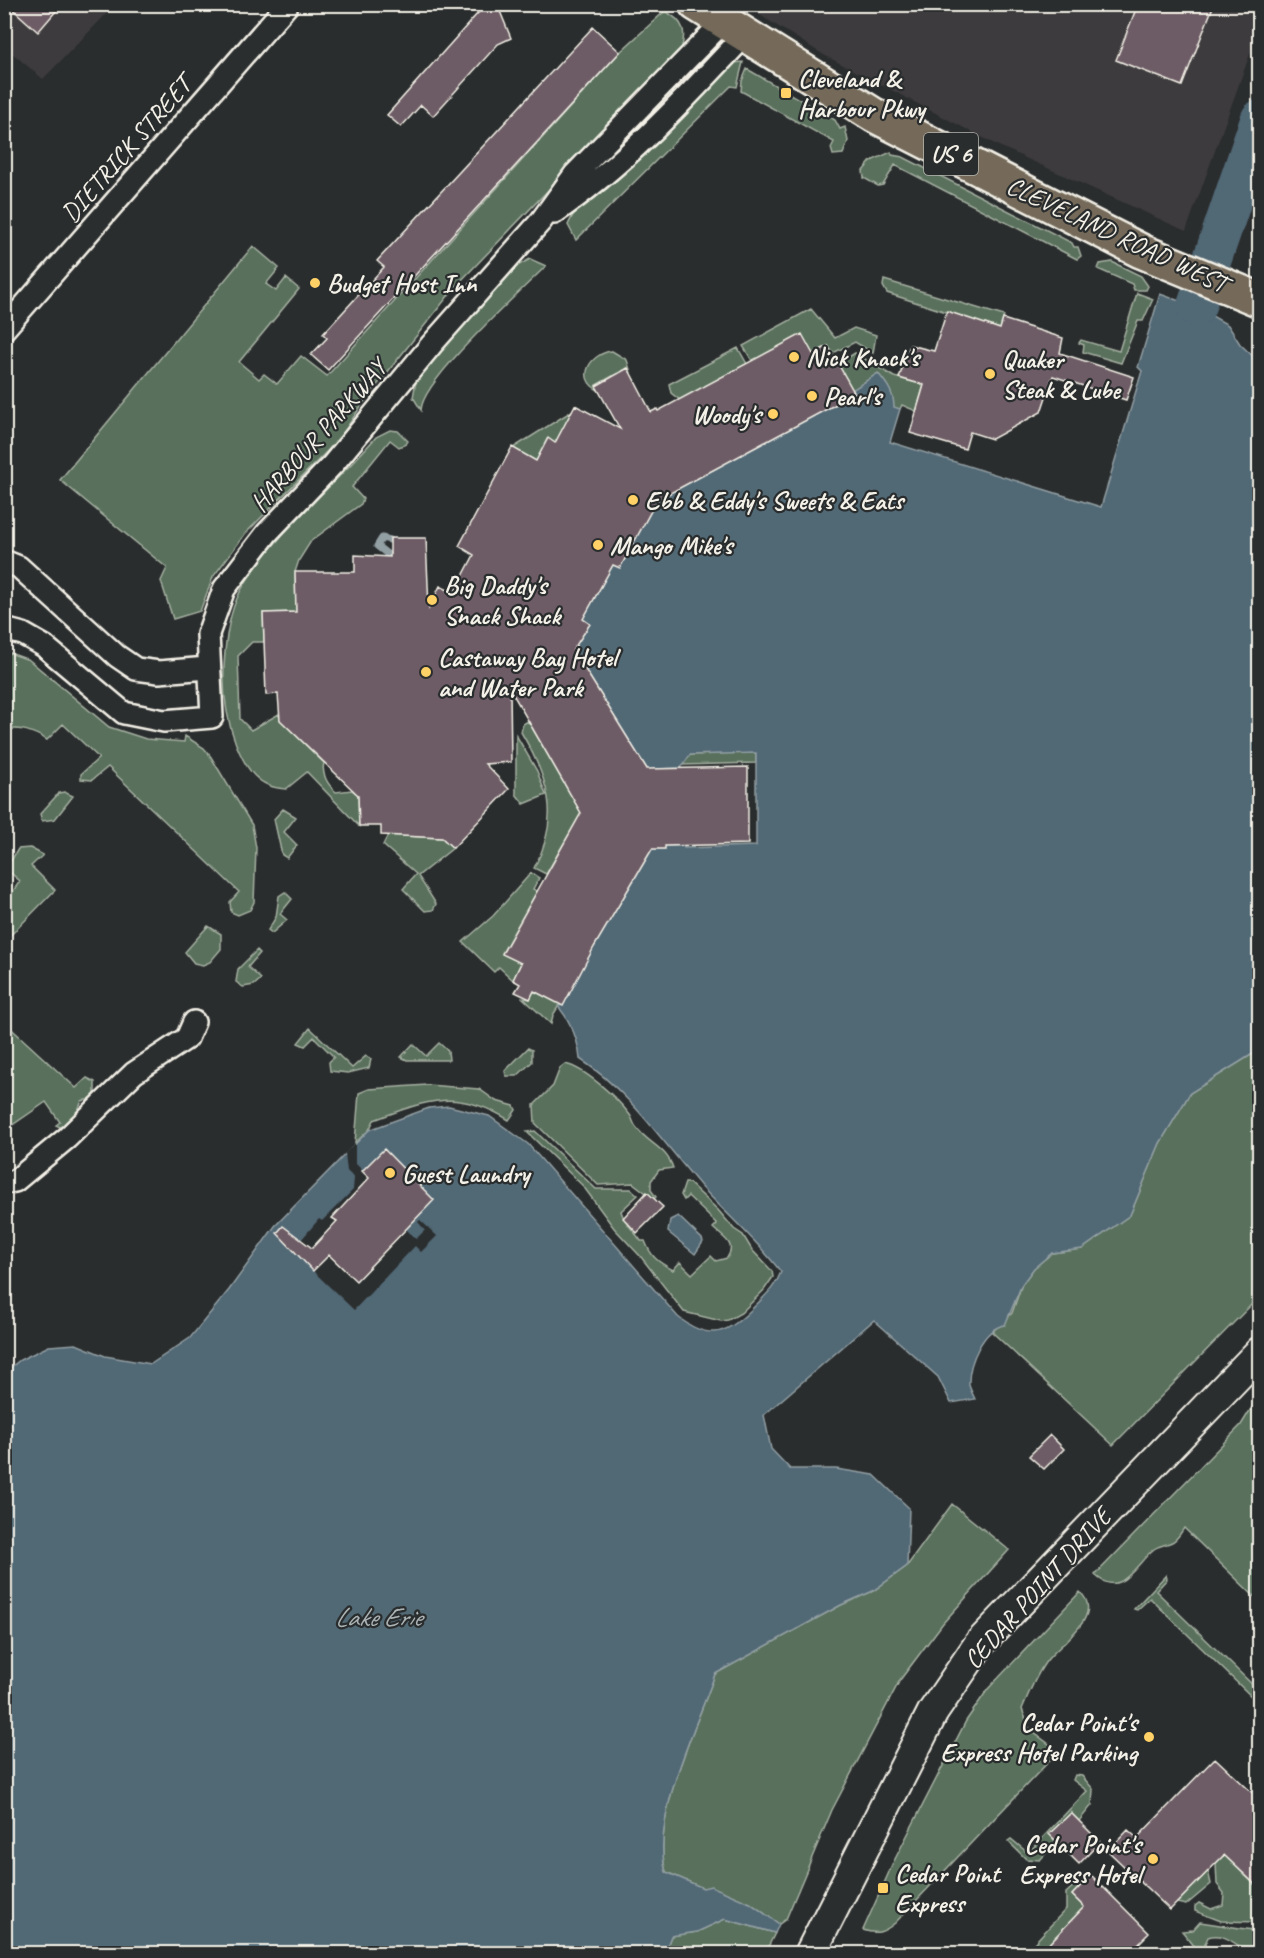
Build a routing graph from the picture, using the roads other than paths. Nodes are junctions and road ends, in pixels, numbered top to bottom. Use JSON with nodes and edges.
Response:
{"nodes":[{"id":1,"x":288,"y":4,"type":"edge"},
{"id":2,"x":696,"y":4,"type":"edge"},
{"id":3,"x":734,"y":29,"type":"junction"},
{"id":4,"x":1251,"y":296,"type":"edge"},
{"id":5,"x":4,"y":329,"type":"edge"},
{"id":6,"x":4,"y":561,"type":"edge"},
{"id":7,"x":4,"y":629,"type":"edge"},
{"id":8,"x":208,"y":668,"type":"junction"},
{"id":9,"x":194,"y":1022,"type":"dead end"},
{"id":10,"x":4,"y":1183,"type":"edge"},
{"id":11,"x":1260,"y":1352,"type":"edge"},
{"id":12,"x":810,"y":1953,"type":"edge"}],
"edges":[{"from":1,"to":5,"type":"street","name":"DIETRICK STREET"},
{"from":2,"to":3,"type":"main road","name":"CLEVELAND ROAD WEST","number":"US 6"},
{"from":3,"to":4,"type":"main road","name":"CLEVELAND ROAD WEST","number":"US 6"},
{"from":3,"to":8,"type":"street","name":"HARBOUR PARKWAY"},
{"from":6,"to":8,"type":"street"},
{"from":7,"to":8,"type":"street","name":"HARBOUR PARKWAY"},
{"from":9,"to":10,"type":"street"},
{"from":11,"to":12,"type":"main road","name":"CEDAR POINT DRIVE"}]}
